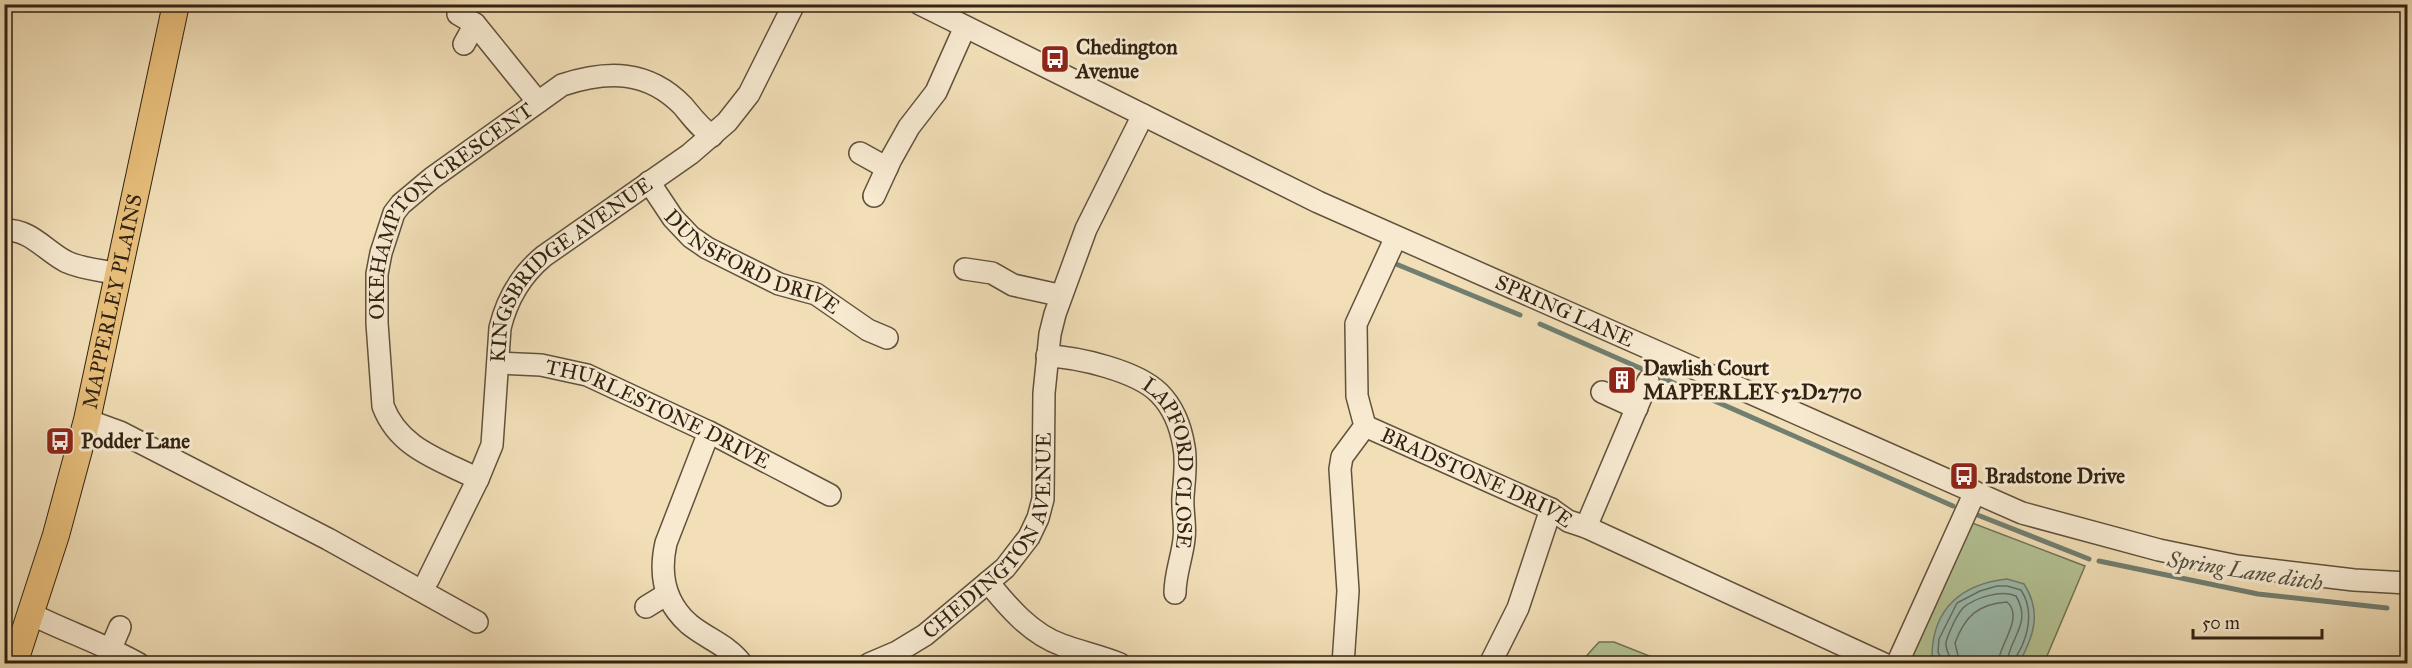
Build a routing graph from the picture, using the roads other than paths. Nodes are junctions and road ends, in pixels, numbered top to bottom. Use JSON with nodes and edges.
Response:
{"nodes":[{"id":1,"x":176,"y":4,"type":"edge"},
{"id":2,"x":794,"y":4,"type":"edge"},
{"id":3,"x":920,"y":4,"type":"edge"},
{"id":4,"x":965,"y":27,"type":"junction"},
{"id":5,"x":464,"y":44,"type":"dead end"},
{"id":6,"x":538,"y":102,"type":"junction"},
{"id":7,"x":1143,"y":115,"type":"junction"},
{"id":8,"x":712,"y":136,"type":"junction"},
{"id":9,"x":860,"y":153,"type":"dead end"},
{"id":10,"x":887,"y":168,"type":"junction"},
{"id":11,"x":649,"y":182,"type":"junction"},
{"id":12,"x":874,"y":196,"type":"dead end"},
{"id":13,"x":4,"y":230,"type":"edge"},
{"id":14,"x":1396,"y":237,"type":"junction"},
{"id":15,"x":965,"y":269,"type":"dead end"},
{"id":16,"x":118,"y":274,"type":"junction"},
{"id":17,"x":1060,"y":297,"type":"junction"},
{"id":18,"x":872,"y":338,"type":"dead end"},
{"id":19,"x":1047,"y":356,"type":"junction"},
{"id":20,"x":498,"y":363,"type":"junction"},
{"id":21,"x":1648,"y":381,"type":"dead end"},
{"id":22,"x":1602,"y":392,"type":"dead end"},
{"id":23,"x":1637,"y":408,"type":"junction"},
{"id":24,"x":87,"y":420,"type":"junction"},
{"id":25,"x":1365,"y":426,"type":"junction"},
{"id":26,"x":709,"y":432,"type":"junction"},
{"id":27,"x":478,"y":479,"type":"junction"},
{"id":28,"x":1975,"y":492,"type":"junction"},
{"id":29,"x":830,"y":495,"type":"dead end"},
{"id":30,"x":1551,"y":509,"type":"junction"},
{"id":31,"x":1586,"y":527,"type":"junction"},
{"id":32,"x":428,"y":580,"type":"dead end"},
{"id":33,"x":1169,"y":581,"type":"dead end"},
{"id":34,"x":988,"y":582,"type":"junction"},
{"id":35,"x":2408,"y":583,"type":"edge"},
{"id":36,"x":667,"y":594,"type":"junction"},
{"id":37,"x":646,"y":607,"type":"dead end"},
{"id":38,"x":31,"y":614,"type":"junction"},
{"id":39,"x":477,"y":622,"type":"dead end"},
{"id":40,"x":120,"y":627,"type":"dead end"},
{"id":41,"x":111,"y":648,"type":"junction"},
{"id":42,"x":1107,"y":661,"type":"edge"},
{"id":43,"x":14,"y":663,"type":"edge"},
{"id":44,"x":139,"y":663,"type":"edge"},
{"id":45,"x":742,"y":663,"type":"edge"},
{"id":46,"x":869,"y":663,"type":"edge"},
{"id":47,"x":1344,"y":663,"type":"edge"},
{"id":48,"x":1490,"y":663,"type":"edge"},
{"id":49,"x":1884,"y":663,"type":"edge"},
{"id":50,"x":1897,"y":663,"type":"edge"}],
"edges":[{"from":1,"to":16,"type":"main road","name":"MAPPERLEY PLAINS"},
{"from":2,"to":8,"type":"street","name":"KINGSBRIDGE AVENUE"},
{"from":3,"to":4,"type":"street","name":"SPRING LANE"},
{"from":4,"to":7,"type":"street","name":"SPRING LANE"},
{"from":4,"to":10,"type":"street"},
{"from":5,"to":6,"type":"street"},
{"from":6,"to":8,"type":"street","name":"OKEHAMPTON CRESCENT"},
{"from":6,"to":27,"type":"street","name":"OKEHAMPTON CRESCENT"},
{"from":7,"to":14,"type":"street","name":"SPRING LANE"},
{"from":7,"to":17,"type":"street","name":"CHEDINGTON AVENUE"},
{"from":8,"to":11,"type":"street","name":"KINGSBRIDGE AVENUE"},
{"from":9,"to":10,"type":"street"},
{"from":10,"to":12,"type":"street"},
{"from":11,"to":18,"type":"street","name":"DUNSFORD DRIVE"},
{"from":11,"to":20,"type":"street","name":"KINGSBRIDGE AVENUE"},
{"from":13,"to":16,"type":"street"},
{"from":14,"to":25,"type":"street"},
{"from":14,"to":28,"type":"street","name":"SPRING LANE"},
{"from":15,"to":17,"type":"street"},
{"from":16,"to":24,"type":"main road","name":"MAPPERLEY PLAINS"},
{"from":17,"to":19,"type":"street","name":"CHEDINGTON AVENUE"},
{"from":19,"to":33,"type":"street","name":"LAPFORD CLOSE"},
{"from":19,"to":34,"type":"street","name":"CHEDINGTON AVENUE"},
{"from":20,"to":26,"type":"street","name":"THURLESTONE DRIVE"},
{"from":20,"to":27,"type":"street","name":"KINGSBRIDGE AVENUE"},
{"from":21,"to":23,"type":"street"},
{"from":22,"to":23,"type":"street"},
{"from":23,"to":31,"type":"street"},
{"from":24,"to":38,"type":"main road","name":"MAPPERLEY PLAINS"},
{"from":24,"to":39,"type":"street"},
{"from":25,"to":30,"type":"street","name":"BRADSTONE DRIVE"},
{"from":25,"to":47,"type":"street"},
{"from":26,"to":29,"type":"street","name":"THURLESTONE DRIVE"},
{"from":26,"to":36,"type":"street"},
{"from":27,"to":32,"type":"street","name":"KINGSBRIDGE AVENUE"},
{"from":28,"to":35,"type":"street","name":"SPRING LANE"},
{"from":28,"to":50,"type":"street"},
{"from":30,"to":31,"type":"street","name":"BRADSTONE DRIVE"},
{"from":30,"to":48,"type":"street"},
{"from":31,"to":49,"type":"street","name":"BRADSTONE DRIVE"},
{"from":34,"to":42,"type":"street"},
{"from":34,"to":46,"type":"street","name":"CHEDINGTON AVENUE"},
{"from":36,"to":37,"type":"street"},
{"from":36,"to":45,"type":"street"},
{"from":38,"to":41,"type":"street"},
{"from":38,"to":43,"type":"main road","name":"MAPPERLEY PLAINS"},
{"from":40,"to":41,"type":"street"},
{"from":41,"to":44,"type":"street"}]}
